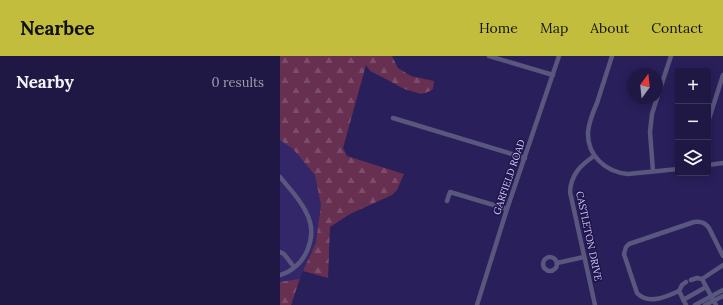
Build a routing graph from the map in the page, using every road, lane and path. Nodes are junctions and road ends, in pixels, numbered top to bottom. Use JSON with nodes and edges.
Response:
{"nodes":[{"id":1,"x":489,"y":56,"type":"edge"},
{"id":2,"x":559,"y":56,"type":"edge"},
{"id":3,"x":612,"y":56,"type":"edge"},
{"id":4,"x":671,"y":56,"type":"edge"},
{"id":5,"x":553,"y":75,"type":"junction"},
{"id":6,"x":723,"y":75,"type":"edge"},
{"id":7,"x":663,"y":80,"type":"edge"},
{"id":8,"x":655,"y":104,"type":"edge"},
{"id":9,"x":711,"y":113,"type":"edge"},
{"id":10,"x":393,"y":118,"type":"dead end"},
{"id":11,"x":594,"y":156,"type":"junction"},
{"id":12,"x":525,"y":158,"type":"junction"},
{"id":13,"x":723,"y":163,"type":"edge"},
{"id":14,"x":711,"y":165,"type":"edge"},
{"id":15,"x":675,"y":169,"type":"edge"},
{"id":16,"x":653,"y":171,"type":"junction"},
{"id":17,"x":280,"y":177,"type":"edge"},
{"id":18,"x":447,"y":201,"type":"dead end"},
{"id":19,"x":507,"y":209,"type":"junction"},
{"id":20,"x":280,"y":252,"type":"edge"},
{"id":21,"x":723,"y":256,"type":"edge"},
{"id":22,"x":584,"y":257,"type":"junction"},
{"id":23,"x":557,"y":263,"type":"dead end"},
{"id":24,"x":723,"y":265,"type":"edge"},
{"id":25,"x":294,"y":267,"type":"junction"},
{"id":26,"x":280,"y":275,"type":"edge"},
{"id":27,"x":702,"y":279,"type":"junction"},
{"id":28,"x":706,"y":287,"type":"junction"},
{"id":29,"x":723,"y":290,"type":"edge"},
{"id":30,"x":679,"y":291,"type":"junction"},
{"id":31,"x":723,"y":296,"type":"edge"},
{"id":32,"x":683,"y":300,"type":"junction"},
{"id":33,"x":714,"y":301,"type":"edge"},
{"id":34,"x":478,"y":305,"type":"edge"},
{"id":35,"x":594,"y":305,"type":"edge"},
{"id":36,"x":686,"y":305,"type":"edge"},
{"id":37,"x":695,"y":305,"type":"edge"},
{"id":38,"x":705,"y":305,"type":"edge"}],
"edges":[{"from":1,"to":5,"type":"street"},
{"from":2,"to":5,"type":"street","name":"GARFIELD ROAD"},
{"from":3,"to":11,"type":"street"},
{"from":4,"to":7,"type":"street"},
{"from":5,"to":12,"type":"street","name":"GARFIELD ROAD"},
{"from":6,"to":9,"type":"street"},
{"from":8,"to":16,"type":"street"},
{"from":10,"to":12,"type":"street"},
{"from":11,"to":16,"type":"street"},
{"from":11,"to":22,"type":"street","name":"CASTLETON DRIVE"},
{"from":12,"to":19,"type":"street","name":"GARFIELD ROAD"},
{"from":13,"to":14,"type":"street"},
{"from":15,"to":16,"type":"street"},
{"from":17,"to":25,"type":"street"},
{"from":18,"to":19,"type":"street"},
{"from":19,"to":34,"type":"street","name":"GARFIELD ROAD"},
{"from":20,"to":25,"type":"street"},
{"from":21,"to":30,"type":"street"},
{"from":22,"to":23,"type":"street"},
{"from":22,"to":35,"type":"street","name":"CASTLETON DRIVE"},
{"from":24,"to":27,"type":"street"},
{"from":25,"to":26,"type":"street"},
{"from":27,"to":28,"type":"street"},
{"from":27,"to":30,"type":"street"},
{"from":28,"to":32,"type":"street"},
{"from":28,"to":33,"type":"street"},
{"from":29,"to":33,"type":"street"},
{"from":30,"to":32,"type":"street"},
{"from":31,"to":33,"type":"street"},
{"from":32,"to":36,"type":"street"},
{"from":33,"to":37,"type":"street"},
{"from":33,"to":38,"type":"street"}]}
